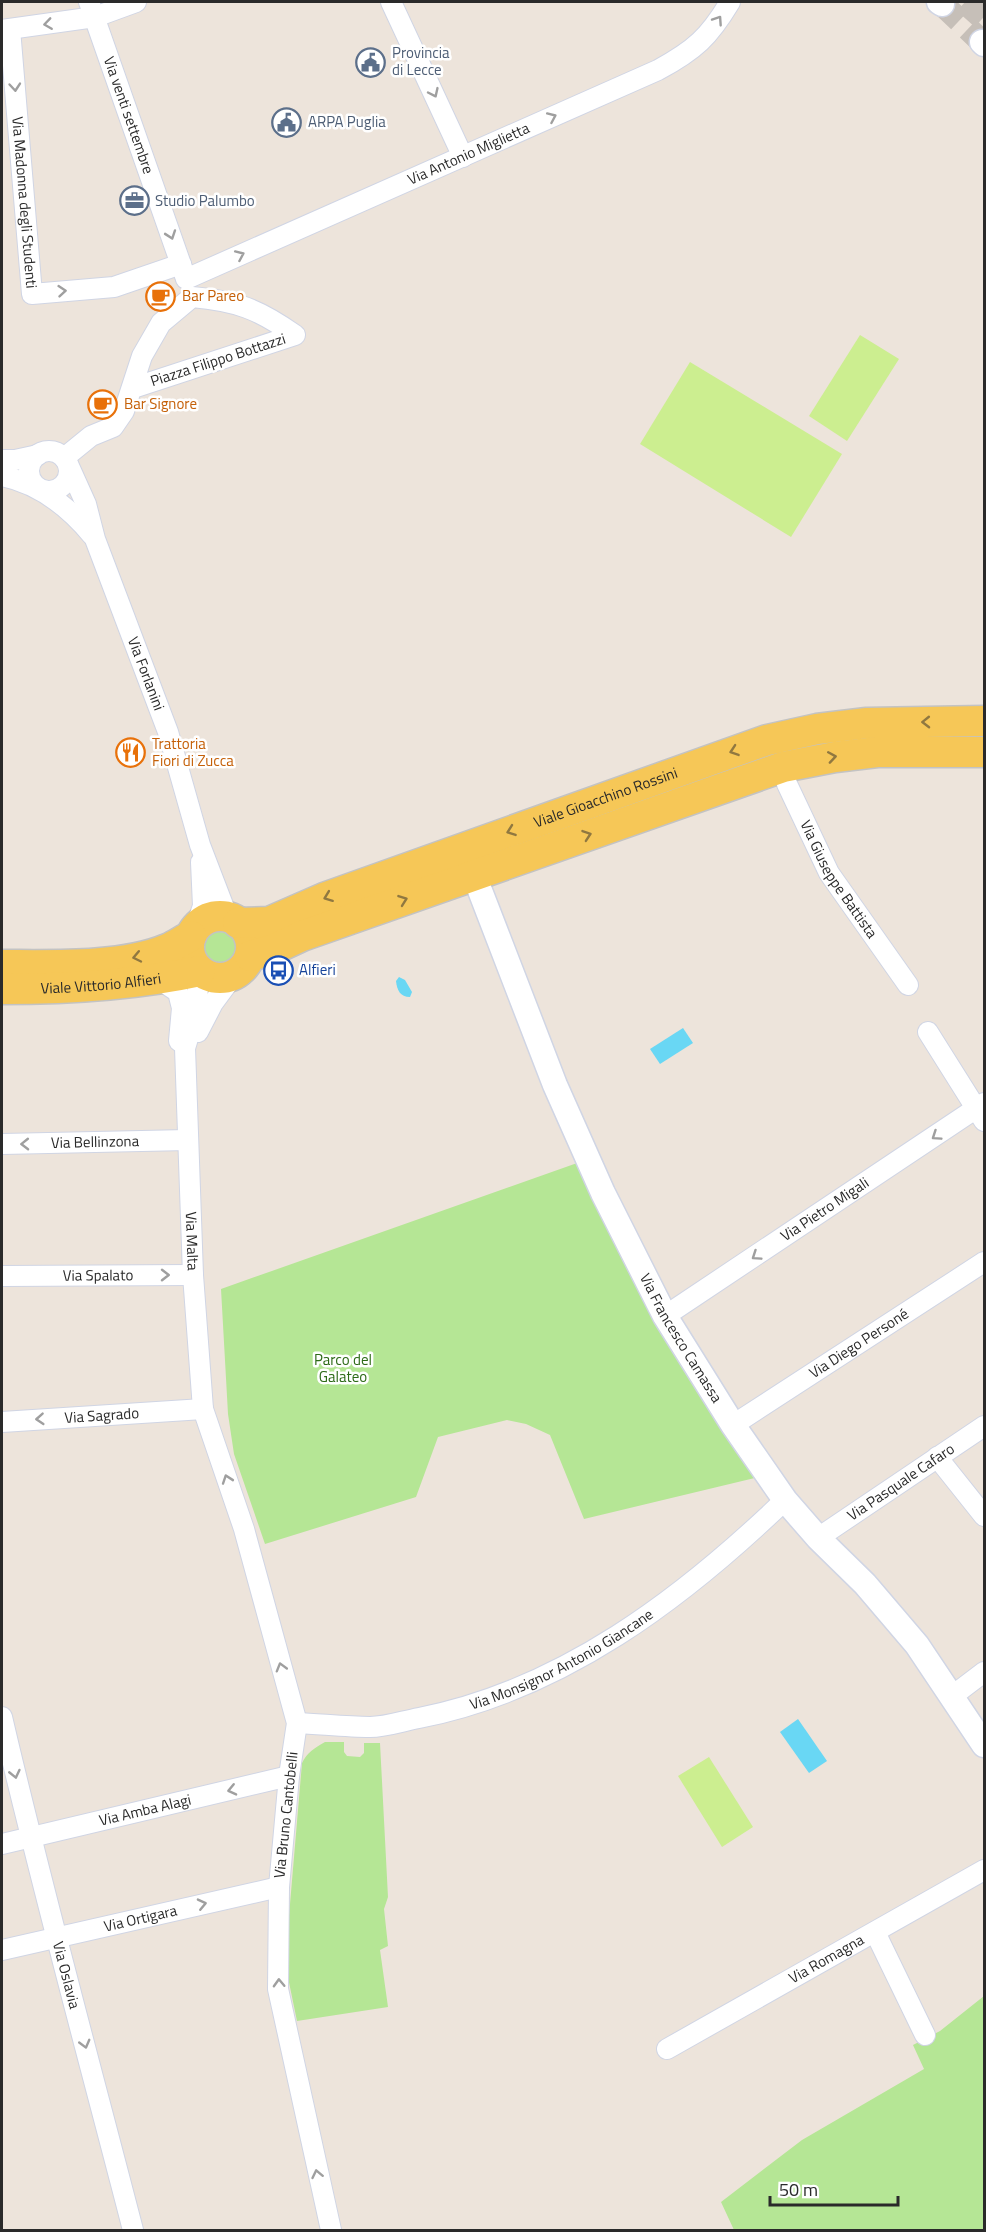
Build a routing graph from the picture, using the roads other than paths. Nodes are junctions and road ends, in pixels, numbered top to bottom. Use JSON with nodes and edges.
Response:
{"nodes":[{"id":1,"x":136,"y":2,"type":"edge"},
{"id":2,"x":391,"y":2,"type":"edge"},
{"id":3,"x":730,"y":2,"type":"edge"},
{"id":4,"x":92,"y":9,"type":"edge"},
{"id":5,"x":6,"y":30,"type":"edge"},
{"id":6,"x":464,"y":157,"type":"junction"},
{"id":7,"x":186,"y":280,"type":"junction"},
{"id":8,"x":133,"y":388,"type":"junction"},
{"id":9,"x":38,"y":454,"type":"junction"},
{"id":10,"x":2,"y":460,"type":"edge"},
{"id":11,"x":66,"y":461,"type":"junction"},
{"id":12,"x":2,"y":476,"type":"edge"},
{"id":13,"x":43,"y":490,"type":"junction"},
{"id":14,"x":95,"y":539,"type":"junction"},
{"id":15,"x":984,"y":721,"type":"edge"},
{"id":16,"x":984,"y":752,"type":"edge"},
{"id":17,"x":783,"y":767,"type":"junction"},
{"id":18,"x":200,"y":845,"type":"junction"},
{"id":19,"x":474,"y":875,"type":"junction"},
{"id":20,"x":233,"y":920,"type":"junction"},
{"id":21,"x":193,"y":932,"type":"junction"},
{"id":22,"x":2,"y":965,"type":"edge"},
{"id":23,"x":241,"y":966,"type":"junction"},
{"id":24,"x":200,"y":971,"type":"junction"},
{"id":25,"x":160,"y":980,"type":"junction"},
{"id":26,"x":908,"y":985,"type":"dead end"},
{"id":27,"x":2,"y":989,"type":"edge"},
{"id":28,"x":928,"y":1032,"type":"dead end"},
{"id":29,"x":187,"y":1072,"type":"junction"},
{"id":30,"x":982,"y":1111,"type":"edge"},
{"id":31,"x":188,"y":1140,"type":"junction"},
{"id":32,"x":2,"y":1144,"type":"edge"},
{"id":33,"x":984,"y":1262,"type":"edge"},
{"id":34,"x":193,"y":1275,"type":"junction"},
{"id":35,"x":2,"y":1276,"type":"edge"},
{"id":36,"x":665,"y":1316,"type":"junction"},
{"id":37,"x":203,"y":1409,"type":"junction"},
{"id":38,"x":2,"y":1422,"type":"edge"},
{"id":39,"x":733,"y":1425,"type":"junction"},
{"id":40,"x":984,"y":1426,"type":"edge"},
{"id":41,"x":937,"y":1457,"type":"junction"},
{"id":42,"x":785,"y":1500,"type":"junction"},
{"id":43,"x":984,"y":1516,"type":"edge"},
{"id":44,"x":818,"y":1538,"type":"junction"},
{"id":45,"x":984,"y":1672,"type":"edge"},
{"id":46,"x":951,"y":1697,"type":"junction"},
{"id":47,"x":2,"y":1717,"type":"edge"},
{"id":48,"x":297,"y":1723,"type":"junction"},
{"id":49,"x":984,"y":1745,"type":"edge"},
{"id":50,"x":289,"y":1776,"type":"junction"},
{"id":51,"x":30,"y":1838,"type":"junction"},
{"id":52,"x":2,"y":1844,"type":"edge"},
{"id":53,"x":984,"y":1870,"type":"edge"},
{"id":54,"x":279,"y":1887,"type":"junction"},
{"id":55,"x":875,"y":1932,"type":"junction"},
{"id":56,"x":58,"y":1937,"type":"junction"},
{"id":57,"x":2,"y":1950,"type":"edge"},
{"id":58,"x":925,"y":2035,"type":"dead end"},
{"id":59,"x":668,"y":2049,"type":"dead end"},
{"id":60,"x":134,"y":2230,"type":"edge"},
{"id":61,"x":331,"y":2230,"type":"edge"}],
"edges":[{"from":1,"to":4,"type":"street"},
{"from":2,"to":6,"type":"street","one_way":true},
{"from":6,"to":3,"type":"street","name":"Via Antonio Miglietta","one_way":true},
{"from":4,"to":5,"type":"street","one_way":true},
{"from":4,"to":7,"type":"street","name":"Via venti settembre","one_way":true},
{"from":5,"to":7,"type":"street","name":"Via Madonna degli Studenti","one_way":true},
{"from":7,"to":6,"type":"street","name":"Via Antonio Miglietta","one_way":true},
{"from":7,"to":8,"type":"street","name":"Piazza Filippo Bottazzi"},
{"from":7,"to":8,"type":"street","name":"Piazza Filippo Bottazzi"},
{"from":8,"to":11,"type":"street"},
{"from":9,"to":10,"type":"street"},
{"from":9,"to":11,"type":"street"},
{"from":9,"to":13,"type":"street","name":"Via Forlanini"},
{"from":11,"to":13,"type":"street"},
{"from":11,"to":14,"type":"street","name":"Via Forlanini"},
{"from":12,"to":13,"type":"street"},
{"from":13,"to":14,"type":"street","name":"Via Forlanini"},
{"from":14,"to":18,"type":"street","name":"Via Forlanini"},
{"from":15,"to":20,"type":"main road","name":"Viale Gioacchino Rossini","one_way":true},
{"from":17,"to":16,"type":"main road","name":"Viale Gioacchino Rossini","one_way":true},
{"from":19,"to":17,"type":"main road","name":"Viale Gioacchino Rossini","one_way":true},
{"from":17,"to":26,"type":"street","name":"Via Giuseppe Battista"},
{"from":18,"to":20,"type":"street","name":"Via Forlanini"},
{"from":18,"to":21,"type":"street","name":"Via Forlanini"},
{"from":23,"to":19,"type":"main road","name":"Viale Gioacchino Rossini","one_way":true},
{"from":19,"to":36,"type":"street","name":"Via Francesco Camassa"},
{"from":20,"to":21,"type":"main road"},
{"from":20,"to":23,"type":"main road"},
{"from":21,"to":22,"type":"main road","name":"Viale Vittorio Alfieri","one_way":true},
{"from":21,"to":24,"type":"main road"},
{"from":23,"to":24,"type":"main road"},
{"from":23,"to":29,"type":"street","name":"Via Malta"},
{"from":24,"to":25,"type":"main road","name":"Viale Vittorio Alfieri"},
{"from":24,"to":29,"type":"street","name":"Via Malta"},
{"from":25,"to":27,"type":"main road","name":"Viale Vittorio Alfieri"},
{"from":25,"to":29,"type":"street","name":"Via Malta"},
{"from":28,"to":30,"type":"street"},
{"from":29,"to":31,"type":"street","name":"Via Malta"},
{"from":30,"to":36,"type":"street","name":"Via Pietro Migali","one_way":true},
{"from":31,"to":32,"type":"street","name":"Via Bellinzona","one_way":true},
{"from":31,"to":34,"type":"street","name":"Via Malta"},
{"from":33,"to":39,"type":"street","name":"Via Diego Personé"},
{"from":35,"to":34,"type":"street","name":"Via Spalato","one_way":true},
{"from":34,"to":37,"type":"street","name":"Via Malta"},
{"from":36,"to":39,"type":"street","name":"Via Francesco Camassa"},
{"from":37,"to":38,"type":"street","name":"Via Sagrado","one_way":true},
{"from":48,"to":37,"type":"street","name":"Via Bruno Cantobelli","one_way":true},
{"from":39,"to":42,"type":"street","name":"Via Francesco Camassa"},
{"from":40,"to":41,"type":"street","name":"Via Pasquale Cafaro"},
{"from":41,"to":43,"type":"street"},
{"from":41,"to":44,"type":"street","name":"Via Pasquale Cafaro"},
{"from":42,"to":44,"type":"street","name":"Via Francesco Camassa"},
{"from":42,"to":48,"type":"street","name":"Via Monsignor Antonio Giancane"},
{"from":44,"to":46,"type":"street","name":"Via Francesco Camassa"},
{"from":45,"to":46,"type":"street"},
{"from":46,"to":49,"type":"street","name":"Via Francesco Camassa"},
{"from":47,"to":51,"type":"street","name":"Via Oslavia","one_way":true},
{"from":48,"to":50,"type":"street","name":"Via Bruno Cantobelli"},
{"from":50,"to":51,"type":"street","name":"Via Amba Alagi","one_way":true},
{"from":50,"to":54,"type":"street","name":"Via Bruno Cantobelli"},
{"from":51,"to":52,"type":"street","name":"Via Amba Alagi"},
{"from":51,"to":56,"type":"street","name":"Via Oslavia"},
{"from":53,"to":55,"type":"street","name":"Via Romagna"},
{"from":56,"to":54,"type":"street","name":"Via Ortigara","one_way":true},
{"from":61,"to":54,"type":"street","name":"Via Bruno Cantobelli","one_way":true},
{"from":55,"to":58,"type":"street"},
{"from":55,"to":59,"type":"street","name":"Via Romagna"},
{"from":56,"to":57,"type":"street","name":"Via Ortigara"},
{"from":56,"to":60,"type":"street","name":"Via Oslavia","one_way":true}]}
